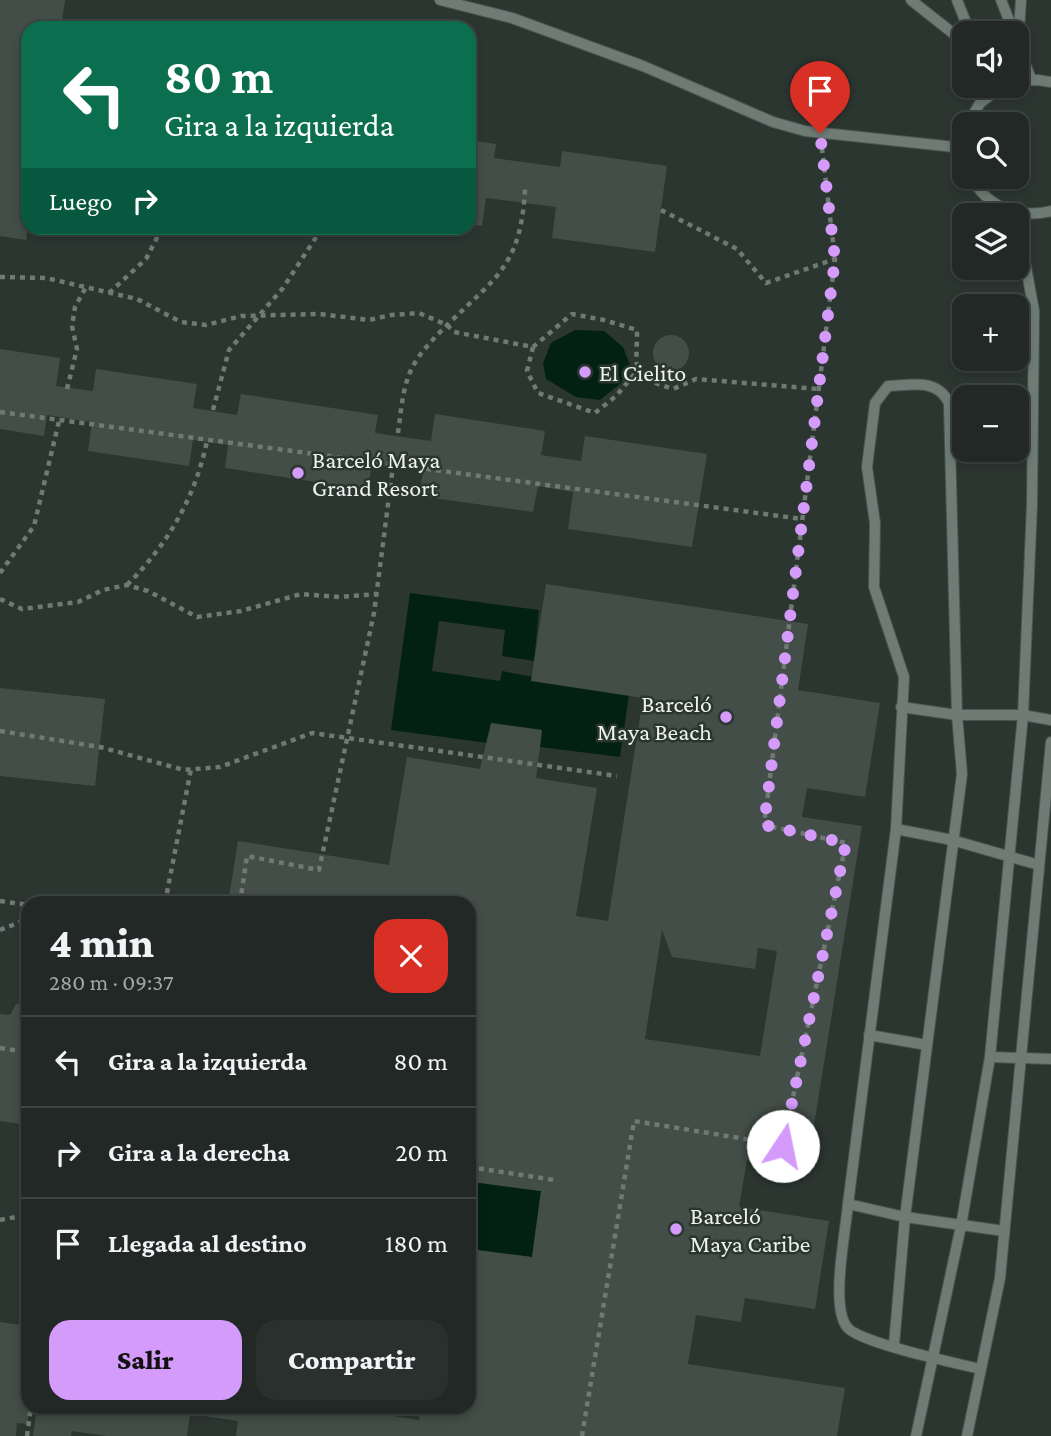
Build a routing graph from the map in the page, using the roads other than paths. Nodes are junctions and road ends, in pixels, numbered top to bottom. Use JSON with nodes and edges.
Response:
{"nodes":[{"id":1,"x":440,"y":0,"type":"edge"},
{"id":2,"x":911,"y":0,"type":"edge"},
{"id":3,"x":957,"y":0,"type":"edge"},
{"id":4,"x":1001,"y":0,"type":"edge"},
{"id":5,"x":1021,"y":0,"type":"edge"},
{"id":6,"x":965,"y":21,"type":"edge"},
{"id":7,"x":1009,"y":21,"type":"edge"},
{"id":8,"x":1018,"y":21,"type":"edge"},
{"id":9,"x":952,"y":33,"type":"edge"},
{"id":10,"x":1029,"y":74,"type":"edge"},
{"id":11,"x":1031,"y":79,"type":"joint"},
{"id":12,"x":1051,"y":82,"type":"edge"},
{"id":13,"x":952,"y":149,"type":"edge"},
{"id":14,"x":978,"y":189,"type":"edge"},
{"id":15,"x":993,"y":203,"type":"edge"},
{"id":16,"x":1051,"y":211,"type":"edge"},
{"id":17,"x":1029,"y":213,"type":"edge"},
{"id":18,"x":1028,"y":280,"type":"edge"},
{"id":19,"x":901,"y":707,"type":"junction"},
{"id":20,"x":957,"y":715,"type":"junction"},
{"id":21,"x":1023,"y":715,"type":"junction"},
{"id":22,"x":1051,"y":720,"type":"edge"},
{"id":23,"x":1051,"y":742,"type":"edge"},
{"id":24,"x":896,"y":829,"type":"junction"},
{"id":25,"x":952,"y":840,"type":"junction"},
{"id":26,"x":1009,"y":855,"type":"junction"},
{"id":27,"x":1039,"y":865,"type":"junction"},
{"id":28,"x":869,"y":1035,"type":"junction"},
{"id":29,"x":927,"y":1045,"type":"junction"},
{"id":30,"x":990,"y":1057,"type":"junction"},
{"id":31,"x":1021,"y":1058,"type":"junction"},
{"id":32,"x":1051,"y":1059,"type":"edge"},
{"id":33,"x":848,"y":1204,"type":"junction"},
{"id":34,"x":905,"y":1216,"type":"junction"},
{"id":35,"x":961,"y":1226,"type":"junction"},
{"id":36,"x":1004,"y":1231,"type":"junction"},
{"id":37,"x":894,"y":1345,"type":"junction"},
{"id":38,"x":934,"y":1357,"type":"junction"},
{"id":39,"x":980,"y":1369,"type":"junction"},
{"id":40,"x":916,"y":1436,"type":"edge"},
{"id":41,"x":967,"y":1436,"type":"edge"}],
"edges":[{"from":1,"to":13,"type":"lane"},
{"from":2,"to":9,"type":"lane"},
{"from":3,"to":6,"type":"lane"},
{"from":4,"to":7,"type":"lane"},
{"from":5,"to":8,"type":"lane"},
{"from":10,"to":11,"type":"lane"},
{"from":11,"to":12,"type":"lane"},
{"from":14,"to":15,"type":"lane"},
{"from":16,"to":17,"type":"lane"},
{"from":18,"to":21,"type":"lane"},
{"from":19,"to":20,"type":"lane"},
{"from":19,"to":20,"type":"lane"},
{"from":19,"to":24,"type":"lane"},
{"from":20,"to":21,"type":"lane"},
{"from":20,"to":25,"type":"lane"},
{"from":21,"to":22,"type":"lane"},
{"from":21,"to":26,"type":"lane"},
{"from":23,"to":27,"type":"lane"},
{"from":24,"to":25,"type":"lane"},
{"from":24,"to":28,"type":"lane"},
{"from":25,"to":26,"type":"lane"},
{"from":25,"to":29,"type":"lane"},
{"from":26,"to":27,"type":"lane"},
{"from":26,"to":30,"type":"lane"},
{"from":27,"to":31,"type":"lane"},
{"from":28,"to":29,"type":"lane"},
{"from":28,"to":33,"type":"lane"},
{"from":29,"to":34,"type":"lane"},
{"from":30,"to":31,"type":"lane"},
{"from":30,"to":35,"type":"lane"},
{"from":31,"to":32,"type":"lane"},
{"from":31,"to":36,"type":"lane"},
{"from":33,"to":34,"type":"lane"},
{"from":33,"to":37,"type":"lane"},
{"from":34,"to":35,"type":"lane"},
{"from":34,"to":37,"type":"lane"},
{"from":35,"to":36,"type":"lane"},
{"from":35,"to":38,"type":"lane"},
{"from":36,"to":39,"type":"lane"},
{"from":37,"to":38,"type":"lane"},
{"from":38,"to":39,"type":"lane"},
{"from":38,"to":40,"type":"lane"},
{"from":39,"to":41,"type":"lane"}]}
